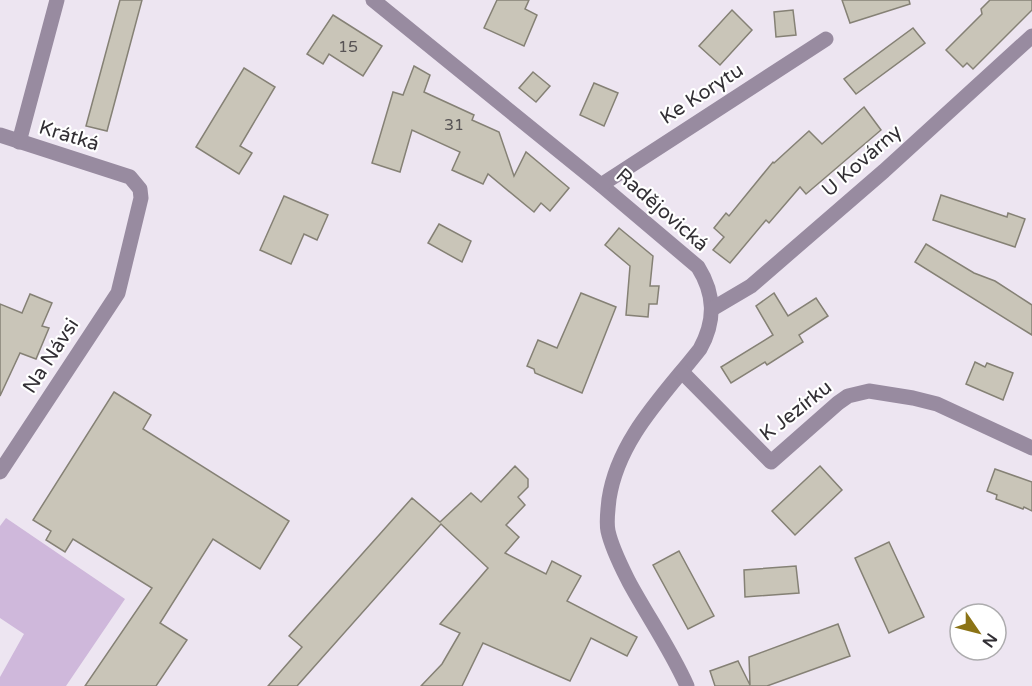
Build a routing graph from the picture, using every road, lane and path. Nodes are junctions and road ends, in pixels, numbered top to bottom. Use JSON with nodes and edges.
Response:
{"nodes":[{"id":1,"x":57,"y":0,"type":"edge"},
{"id":2,"x":373,"y":0,"type":"edge"},
{"id":3,"x":1032,"y":36,"type":"edge"},
{"id":4,"x":826,"y":39,"type":"dead end"},
{"id":5,"x":0,"y":135,"type":"edge"},
{"id":6,"x":19,"y":142,"type":"junction"},
{"id":7,"x":601,"y":184,"type":"junction"},
{"id":8,"x":118,"y":293,"type":"joint"},
{"id":9,"x":712,"y":309,"type":"junction"},
{"id":10,"x":682,"y":372,"type":"junction"},
{"id":11,"x":1032,"y":448,"type":"edge"},
{"id":12,"x":0,"y":472,"type":"edge"},
{"id":13,"x":687,"y":686,"type":"edge"}],
"edges":[{"from":1,"to":6,"type":"street","name":"Krátká"},
{"from":2,"to":7,"type":"street","name":"Radějovická"},
{"from":3,"to":9,"type":"street","name":"U Kovárny"},
{"from":4,"to":7,"type":"street","name":"Ke Korytu"},
{"from":5,"to":6,"type":"street"},
{"from":6,"to":8,"type":"street","name":"Krátká"},
{"from":7,"to":9,"type":"street","name":"Radějovická"},
{"from":8,"to":12,"type":"street","name":"Na Návsi"},
{"from":9,"to":10,"type":"street","name":"Radějovická"},
{"from":10,"to":11,"type":"street","name":"K Jezírku"},
{"from":10,"to":13,"type":"street","name":"Radějovická"}]}
